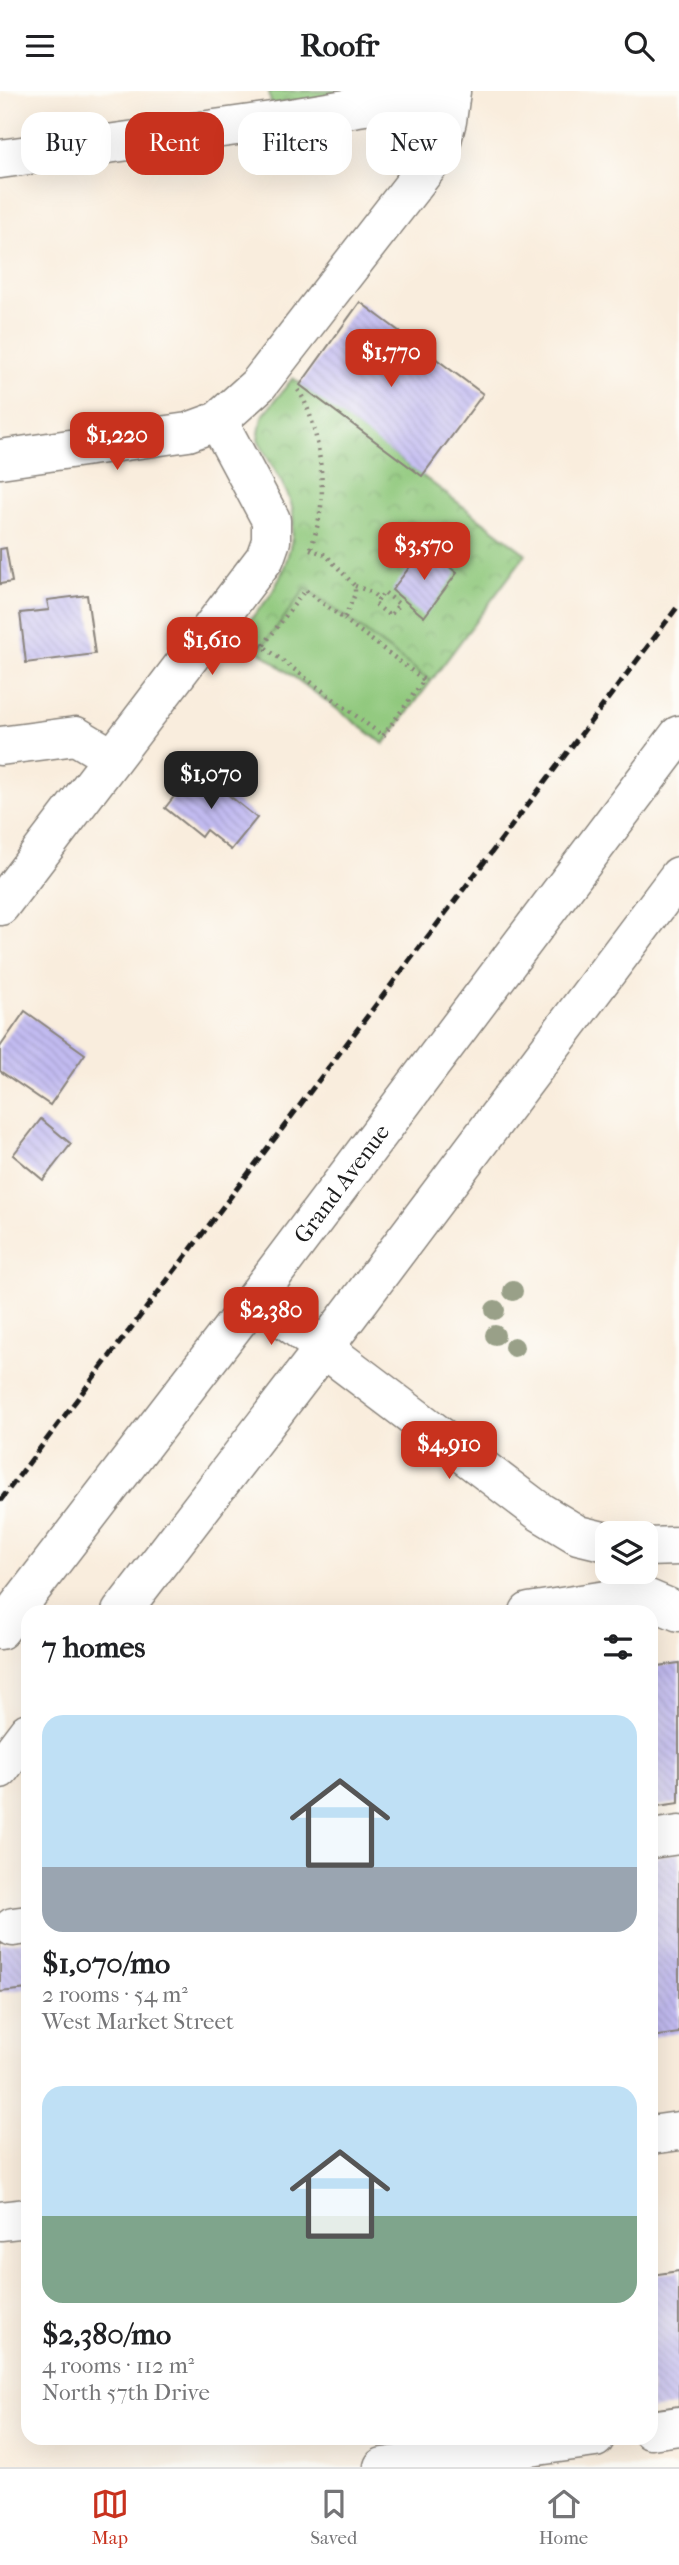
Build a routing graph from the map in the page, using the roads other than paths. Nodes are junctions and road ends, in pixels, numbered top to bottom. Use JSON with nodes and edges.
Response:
{"nodes":[{"id":1,"x":451,"y":91,"type":"edge"},
{"id":2,"x":0,"y":159,"type":"edge"},
{"id":3,"x":218,"y":421,"type":"junction"},
{"id":4,"x":0,"y":459,"type":"edge"},
{"id":5,"x":679,"y":735,"type":"edge"},
{"id":6,"x":0,"y":746,"type":"edge"},
{"id":7,"x":111,"y":757,"type":"junction"},
{"id":8,"x":679,"y":876,"type":"edge"},
{"id":9,"x":0,"y":906,"type":"edge"},
{"id":10,"x":256,"y":1297,"type":"junction"},
{"id":11,"x":323,"y":1349,"type":"junction"},
{"id":12,"x":595,"y":1539,"type":"edge"},
{"id":13,"x":679,"y":1546,"type":"edge"},
{"id":14,"x":658,"y":1547,"type":"edge"},
{"id":15,"x":636,"y":1584,"type":"edge"},
{"id":16,"x":641,"y":1584,"type":"edge"},
{"id":17,"x":126,"y":1605,"type":"edge"},
{"id":18,"x":556,"y":1605,"type":"edge"},
{"id":19,"x":679,"y":1612,"type":"edge"},
{"id":20,"x":0,"y":1630,"type":"edge"},
{"id":21,"x":21,"y":1741,"type":"edge"},
{"id":22,"x":0,"y":1769,"type":"edge"},
{"id":23,"x":679,"y":1835,"type":"edge"},
{"id":24,"x":658,"y":1838,"type":"edge"},
{"id":25,"x":679,"y":2131,"type":"edge"},
{"id":26,"x":658,"y":2134,"type":"edge"},
{"id":27,"x":21,"y":2219,"type":"edge"},
{"id":28,"x":0,"y":2221,"type":"edge"},
{"id":29,"x":679,"y":2426,"type":"edge"},
{"id":30,"x":658,"y":2429,"type":"edge"},
{"id":31,"x":544,"y":2445,"type":"edge"},
{"id":32,"x":383,"y":2467,"type":"edge"}],
"edges":[{"from":1,"to":2,"type":"main road"},
{"from":1,"to":3,"type":"main road"},
{"from":3,"to":4,"type":"main road"},
{"from":3,"to":7,"type":"main road"},
{"from":5,"to":10,"type":"main road","name":"Grand Avenue"},
{"from":6,"to":7,"type":"main road"},
{"from":7,"to":9,"type":"main road"},
{"from":8,"to":11,"type":"main road"},
{"from":10,"to":11,"type":"main road"},
{"from":10,"to":20,"type":"main road","name":"Grand Avenue"},
{"from":11,"to":12,"type":"main road"},
{"from":11,"to":17,"type":"main road"},
{"from":13,"to":14,"type":"main road"},
{"from":15,"to":18,"type":"main road"},
{"from":16,"to":19,"type":"main road"},
{"from":21,"to":22,"type":"main road"},
{"from":23,"to":24,"type":"main road"},
{"from":25,"to":26,"type":"main road"},
{"from":27,"to":28,"type":"main road"},
{"from":29,"to":30,"type":"main road"},
{"from":31,"to":32,"type":"main road"}]}
